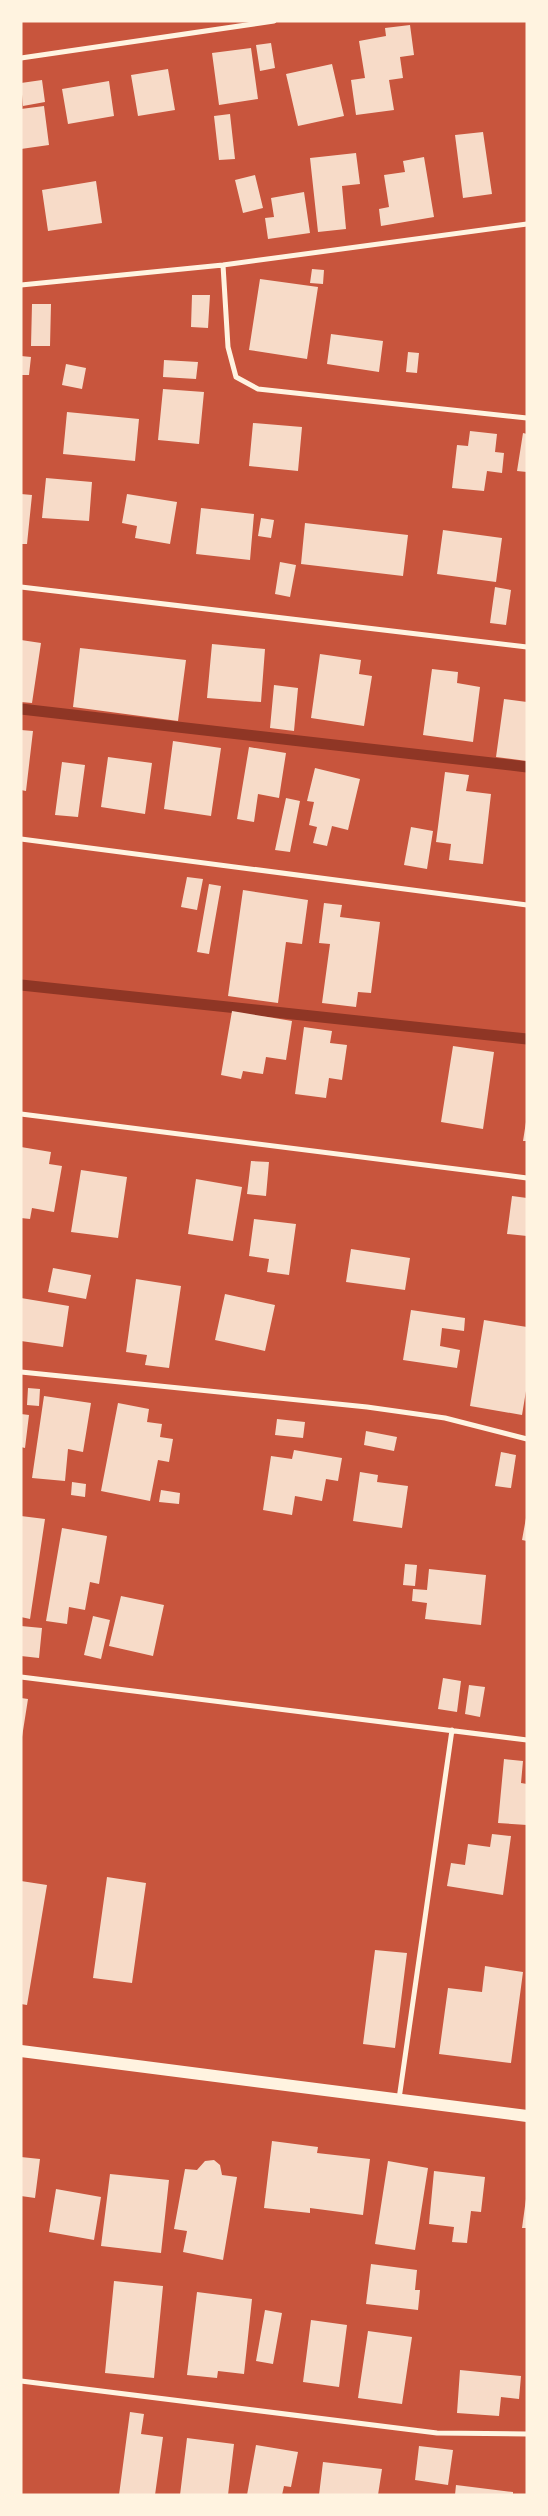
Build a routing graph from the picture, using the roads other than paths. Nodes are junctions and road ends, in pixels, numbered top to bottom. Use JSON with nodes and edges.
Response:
{"nodes":[{"id":1,"x":274,"y":21,"type":"edge"},
{"id":2,"x":21,"y":58,"type":"edge"},
{"id":3,"x":527,"y":224,"type":"edge"},
{"id":4,"x":223,"y":265,"type":"junction"},
{"id":5,"x":21,"y":285,"type":"edge"},
{"id":6,"x":527,"y":418,"type":"edge"},
{"id":7,"x":21,"y":587,"type":"edge"},
{"id":8,"x":527,"y":648,"type":"edge"},
{"id":9,"x":21,"y":839,"type":"edge"},
{"id":10,"x":527,"y":905,"type":"edge"},
{"id":11,"x":21,"y":1114,"type":"edge"},
{"id":12,"x":527,"y":1178,"type":"edge"},
{"id":13,"x":21,"y":1372,"type":"edge"},
{"id":14,"x":527,"y":1439,"type":"edge"},
{"id":15,"x":21,"y":1677,"type":"edge"},
{"id":16,"x":452,"y":1730,"type":"junction"},
{"id":17,"x":527,"y":1740,"type":"edge"},
{"id":18,"x":21,"y":2051,"type":"edge"},
{"id":19,"x":399,"y":2099,"type":"junction"},
{"id":20,"x":527,"y":2116,"type":"edge"},
{"id":21,"x":21,"y":2381,"type":"edge"},
{"id":22,"x":527,"y":2434,"type":"edge"}],
"edges":[{"from":1,"to":2,"type":"street"},
{"from":3,"to":4,"type":"street"},
{"from":4,"to":5,"type":"street"},
{"from":4,"to":6,"type":"street"},
{"from":7,"to":8,"type":"street"},
{"from":9,"to":10,"type":"street"},
{"from":11,"to":12,"type":"street"},
{"from":13,"to":14,"type":"street"},
{"from":15,"to":16,"type":"street"},
{"from":16,"to":17,"type":"street"},
{"from":16,"to":19,"type":"street"},
{"from":18,"to":19,"type":"main road"},
{"from":19,"to":20,"type":"main road"},
{"from":21,"to":22,"type":"street"}]}
